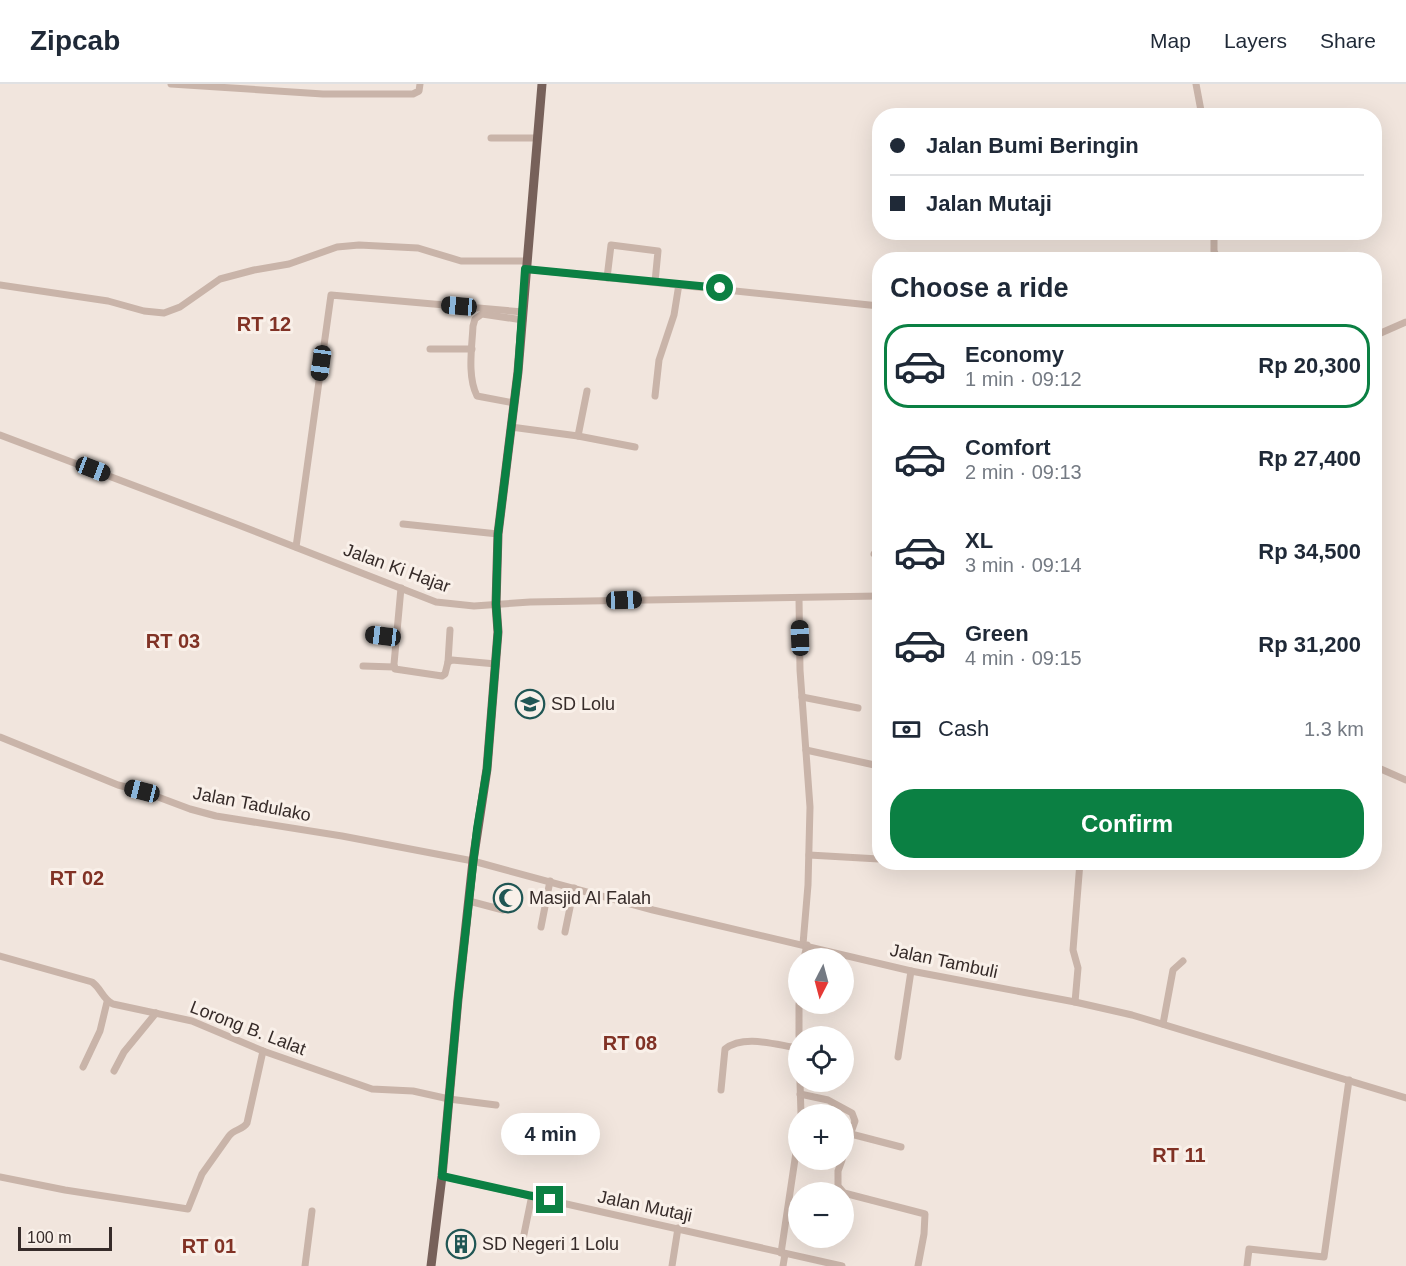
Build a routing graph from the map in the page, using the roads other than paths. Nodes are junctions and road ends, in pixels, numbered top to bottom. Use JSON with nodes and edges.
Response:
{"nodes":[{"id":1,"x":171,"y":84,"type":"edge"},
{"id":2,"x":420,"y":84,"type":"edge"},
{"id":3,"x":542,"y":84,"type":"edge"},
{"id":4,"x":1196,"y":84,"type":"edge"},
{"id":5,"x":1200,"y":108,"type":"edge"},
{"id":6,"x":491,"y":138,"type":"dead end"},
{"id":7,"x":536,"y":138,"type":"junction"},
{"id":8,"x":526,"y":265,"type":"junction"},
{"id":9,"x":607,"y":278,"type":"junction"},
{"id":10,"x":655,"y":282,"type":"junction"},
{"id":11,"x":679,"y":284,"type":"junction"},
{"id":12,"x":0,"y":285,"type":"edge"},
{"id":13,"x":872,"y":305,"type":"edge"},
{"id":14,"x":523,"y":316,"type":"junction"},
{"id":15,"x":1406,"y":322,"type":"edge"},
{"id":16,"x":1382,"y":332,"type":"edge"},
{"id":17,"x":430,"y":349,"type":"dead end"},
{"id":18,"x":472,"y":349,"type":"junction"},
{"id":19,"x":587,"y":391,"type":"dead end"},
{"id":20,"x":655,"y":396,"type":"dead end"},
{"id":21,"x":514,"y":403,"type":"junction"},
{"id":22,"x":511,"y":427,"type":"junction"},
{"id":23,"x":0,"y":435,"type":"edge"},
{"id":24,"x":578,"y":436,"type":"junction"},
{"id":25,"x":635,"y":447,"type":"dead end"},
{"id":26,"x":403,"y":524,"type":"dead end"},
{"id":27,"x":498,"y":534,"type":"junction"},
{"id":28,"x":296,"y":547,"type":"junction"},
{"id":29,"x":401,"y":588,"type":"junction"},
{"id":30,"x":872,"y":596,"type":"edge"},
{"id":31,"x":799,"y":598,"type":"junction"},
{"id":32,"x":496,"y":604,"type":"junction"},
{"id":33,"x":450,"y":630,"type":"dead end"},
{"id":34,"x":370,"y":634,"type":"dead end"},
{"id":35,"x":396,"y":637,"type":"junction"},
{"id":36,"x":448,"y":662,"type":"junction"},
{"id":37,"x":496,"y":664,"type":"junction"},
{"id":38,"x":363,"y":666,"type":"dead end"},
{"id":39,"x":394,"y":667,"type":"junction"},
{"id":40,"x":802,"y":697,"type":"junction"},
{"id":41,"x":858,"y":708,"type":"dead end"},
{"id":42,"x":0,"y":737,"type":"edge"},
{"id":43,"x":806,"y":750,"type":"junction"},
{"id":44,"x":872,"y":764,"type":"edge"},
{"id":45,"x":1382,"y":770,"type":"edge"},
{"id":46,"x":1406,"y":780,"type":"edge"},
{"id":47,"x":809,"y":855,"type":"junction"},
{"id":48,"x":872,"y":859,"type":"edge"},
{"id":49,"x":473,"y":861,"type":"junction"},
{"id":50,"x":1079,"y":870,"type":"edge"},
{"id":51,"x":550,"y":881,"type":"junction"},
{"id":52,"x":574,"y":888,"type":"junction"},
{"id":53,"x":469,"y":901,"type":"junction"},
{"id":54,"x":502,"y":910,"type":"dead end"},
{"id":55,"x":541,"y":927,"type":"dead end"},
{"id":56,"x":565,"y":932,"type":"dead end"},
{"id":57,"x":805,"y":945,"type":"junction"},
{"id":58,"x":805,"y":948,"type":"edge"},
{"id":59,"x":0,"y":956,"type":"edge"},
{"id":60,"x":1183,"y":961,"type":"dead end"},
{"id":61,"x":911,"y":971,"type":"junction"},
{"id":62,"x":107,"y":1002,"type":"junction"},
{"id":63,"x":1075,"y":1002,"type":"junction"},
{"id":64,"x":156,"y":1013,"type":"junction"},
{"id":65,"x":1163,"y":1024,"type":"junction"},
{"id":66,"x":788,"y":1047,"type":"edge"},
{"id":67,"x":263,"y":1051,"type":"junction"},
{"id":68,"x":898,"y":1057,"type":"dead end"},
{"id":69,"x":83,"y":1067,"type":"dead end"},
{"id":70,"x":114,"y":1071,"type":"dead end"},
{"id":71,"x":1349,"y":1080,"type":"junction"},
{"id":72,"x":721,"y":1090,"type":"dead end"},
{"id":73,"x":800,"y":1094,"type":"joint"},
{"id":74,"x":1406,"y":1098,"type":"edge"},
{"id":75,"x":449,"y":1099,"type":"junction"},
{"id":76,"x":800,"y":1104,"type":"edge"},
{"id":77,"x":836,"y":1104,"type":"edge"},
{"id":78,"x":496,"y":1105,"type":"dead end"},
{"id":79,"x":854,"y":1135,"type":"edge"},
{"id":80,"x":901,"y":1147,"type":"dead end"},
{"id":81,"x":794,"y":1170,"type":"edge"},
{"id":82,"x":840,"y":1170,"type":"edge"},
{"id":83,"x":442,"y":1176,"type":"junction"},
{"id":84,"x":0,"y":1177,"type":"edge"},
{"id":85,"x":532,"y":1195,"type":"junction"},
{"id":86,"x":312,"y":1211,"type":"dead end"},
{"id":87,"x":678,"y":1228,"type":"junction"},
{"id":88,"x":521,"y":1249,"type":"dead end"},
{"id":89,"x":783,"y":1253,"type":"junction"},
{"id":90,"x":305,"y":1266,"type":"edge"},
{"id":91,"x":431,"y":1266,"type":"edge"},
{"id":92,"x":672,"y":1266,"type":"edge"},
{"id":93,"x":783,"y":1266,"type":"edge"},
{"id":94,"x":843,"y":1266,"type":"edge"},
{"id":95,"x":918,"y":1266,"type":"edge"},
{"id":96,"x":1247,"y":1266,"type":"edge"}],
"edges":[{"from":1,"to":2,"type":"street"},
{"from":3,"to":7,"type":"main road"},
{"from":4,"to":5,"type":"street"},
{"from":6,"to":7,"type":"street"},
{"from":7,"to":8,"type":"main road"},
{"from":8,"to":9,"type":"street"},
{"from":8,"to":12,"type":"street"},
{"from":8,"to":14,"type":"main road"},
{"from":9,"to":10,"type":"street"},
{"from":9,"to":10,"type":"street"},
{"from":10,"to":11,"type":"street"},
{"from":11,"to":13,"type":"street"},
{"from":11,"to":20,"type":"street"},
{"from":14,"to":18,"type":"street"},
{"from":14,"to":21,"type":"main road"},
{"from":14,"to":28,"type":"street"},
{"from":15,"to":16,"type":"street"},
{"from":17,"to":18,"type":"street"},
{"from":18,"to":21,"type":"street"},
{"from":19,"to":24,"type":"street"},
{"from":21,"to":22,"type":"main road"},
{"from":22,"to":24,"type":"street"},
{"from":22,"to":27,"type":"main road"},
{"from":23,"to":28,"type":"street","name":"Jalan Ki Hajar"},
{"from":24,"to":25,"type":"street"},
{"from":26,"to":27,"type":"street"},
{"from":27,"to":32,"type":"main road"},
{"from":28,"to":29,"type":"street","name":"Jalan Ki Hajar"},
{"from":29,"to":32,"type":"street","name":"Jalan Ki Hajar"},
{"from":29,"to":35,"type":"street"},
{"from":30,"to":31,"type":"street","name":"Jalan Ki Hajar"},
{"from":31,"to":32,"type":"street","name":"Jalan Ki Hajar"},
{"from":31,"to":40,"type":"street"},
{"from":32,"to":37,"type":"main road"},
{"from":33,"to":36,"type":"street"},
{"from":34,"to":35,"type":"street"},
{"from":35,"to":39,"type":"street"},
{"from":36,"to":37,"type":"street"},
{"from":36,"to":39,"type":"street"},
{"from":37,"to":49,"type":"main road"},
{"from":38,"to":39,"type":"street"},
{"from":40,"to":41,"type":"street"},
{"from":40,"to":43,"type":"street"},
{"from":42,"to":49,"type":"street","name":"Jalan Tadulako"},
{"from":43,"to":44,"type":"street"},
{"from":43,"to":47,"type":"street"},
{"from":45,"to":46,"type":"street"},
{"from":47,"to":48,"type":"street"},
{"from":47,"to":57,"type":"street"},
{"from":49,"to":51,"type":"street","name":"Jalan Tambuli"},
{"from":49,"to":53,"type":"main road"},
{"from":50,"to":63,"type":"street"},
{"from":51,"to":52,"type":"street","name":"Jalan Tambuli"},
{"from":51,"to":55,"type":"street"},
{"from":52,"to":56,"type":"street"},
{"from":52,"to":57,"type":"street","name":"Jalan Tambuli"},
{"from":53,"to":54,"type":"street"},
{"from":53,"to":75,"type":"main road"},
{"from":57,"to":58,"type":"street"},
{"from":57,"to":61,"type":"street","name":"Jalan Tambuli"},
{"from":59,"to":62,"type":"street"},
{"from":60,"to":65,"type":"street"},
{"from":61,"to":63,"type":"street","name":"Jalan Tambuli"},
{"from":61,"to":68,"type":"street"},
{"from":62,"to":64,"type":"street","name":"Lorong B. Lalat"},
{"from":62,"to":69,"type":"street"},
{"from":63,"to":65,"type":"street","name":"Jalan Tambuli"},
{"from":64,"to":67,"type":"street","name":"Lorong B. Lalat"},
{"from":64,"to":70,"type":"street"},
{"from":65,"to":71,"type":"street","name":"Jalan Tambuli"},
{"from":66,"to":72,"type":"street"},
{"from":67,"to":75,"type":"street","name":"Lorong B. Lalat"},
{"from":67,"to":84,"type":"street"},
{"from":71,"to":74,"type":"street","name":"Jalan Tambuli"},
{"from":71,"to":96,"type":"street"},
{"from":73,"to":76,"type":"street"},
{"from":73,"to":77,"type":"street"},
{"from":75,"to":78,"type":"street","name":"Lorong B. Lalat"},
{"from":75,"to":83,"type":"main road"},
{"from":79,"to":80,"type":"street"},
{"from":81,"to":89,"type":"street"},
{"from":82,"to":95,"type":"street"},
{"from":83,"to":85,"type":"street","name":"Jalan Mutaji"},
{"from":83,"to":91,"type":"main road"},
{"from":85,"to":87,"type":"street","name":"Jalan Mutaji"},
{"from":85,"to":88,"type":"street"},
{"from":86,"to":90,"type":"street"},
{"from":87,"to":89,"type":"street","name":"Jalan Mutaji"},
{"from":87,"to":92,"type":"street"},
{"from":89,"to":93,"type":"street"},
{"from":89,"to":94,"type":"street","name":"Jalan Mutaji"}]}
